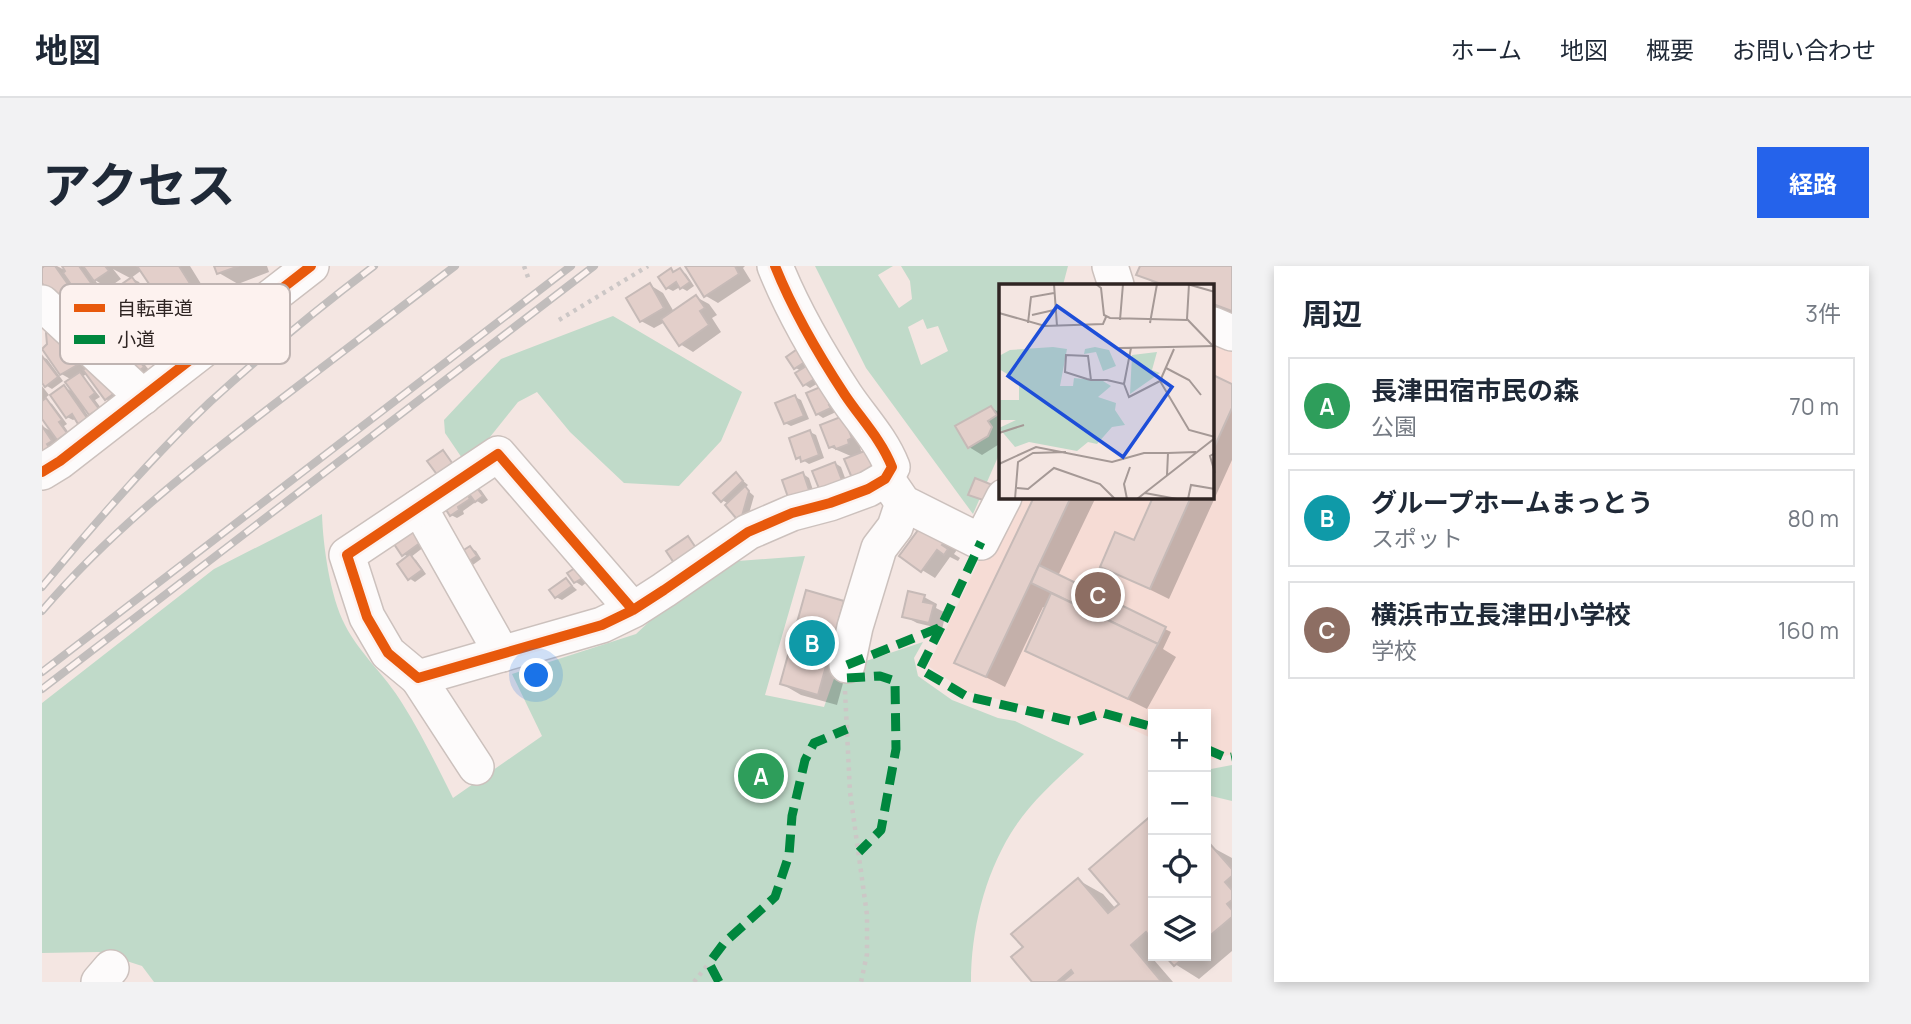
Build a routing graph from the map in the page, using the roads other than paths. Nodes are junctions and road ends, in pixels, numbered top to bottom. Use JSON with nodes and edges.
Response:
{"nodes":[{"id":1,"x":312,"y":266,"type":"edge"},
{"id":2,"x":775,"y":266,"type":"edge"},
{"id":3,"x":1110,"y":266,"type":"edge"},
{"id":4,"x":289,"y":284,"type":"edge"},
{"id":5,"x":1116,"y":284,"type":"edge"},
{"id":6,"x":42,"y":306,"type":"edge"},
{"id":7,"x":60,"y":322,"type":"edge"},
{"id":8,"x":1214,"y":325,"type":"edge"},
{"id":9,"x":1232,"y":333,"type":"edge"},
{"id":10,"x":106,"y":364,"type":"edge"},
{"id":11,"x":186,"y":364,"type":"edge"},
{"id":12,"x":143,"y":397,"type":"junction"},
{"id":13,"x":42,"y":472,"type":"edge"},
{"id":14,"x":894,"y":491,"type":"junction"},
{"id":15,"x":1003,"y":499,"type":"edge"},
{"id":16,"x":419,"y":508,"type":"junction"},
{"id":17,"x":633,"y":610,"type":"junction"},
{"id":18,"x":502,"y":654,"type":"junction"},
{"id":19,"x":848,"y":666,"type":"road end"},
{"id":20,"x":418,"y":678,"type":"junction"},
{"id":21,"x":476,"y":767,"type":"dead end"}],
"edges":[{"from":1,"to":4,"type":"street"},
{"from":2,"to":14,"type":"street"},
{"from":3,"to":5,"type":"street"},
{"from":6,"to":7,"type":"street"},
{"from":8,"to":9,"type":"street"},
{"from":10,"to":12,"type":"street"},
{"from":11,"to":12,"type":"street"},
{"from":12,"to":13,"type":"street"},
{"from":14,"to":15,"type":"street"},
{"from":14,"to":17,"type":"street"},
{"from":14,"to":19,"type":"street"},
{"from":16,"to":17,"type":"street"},
{"from":16,"to":18,"type":"street"},
{"from":16,"to":20,"type":"street"},
{"from":17,"to":18,"type":"street"},
{"from":18,"to":20,"type":"street"},
{"from":20,"to":21,"type":"street"}]}
